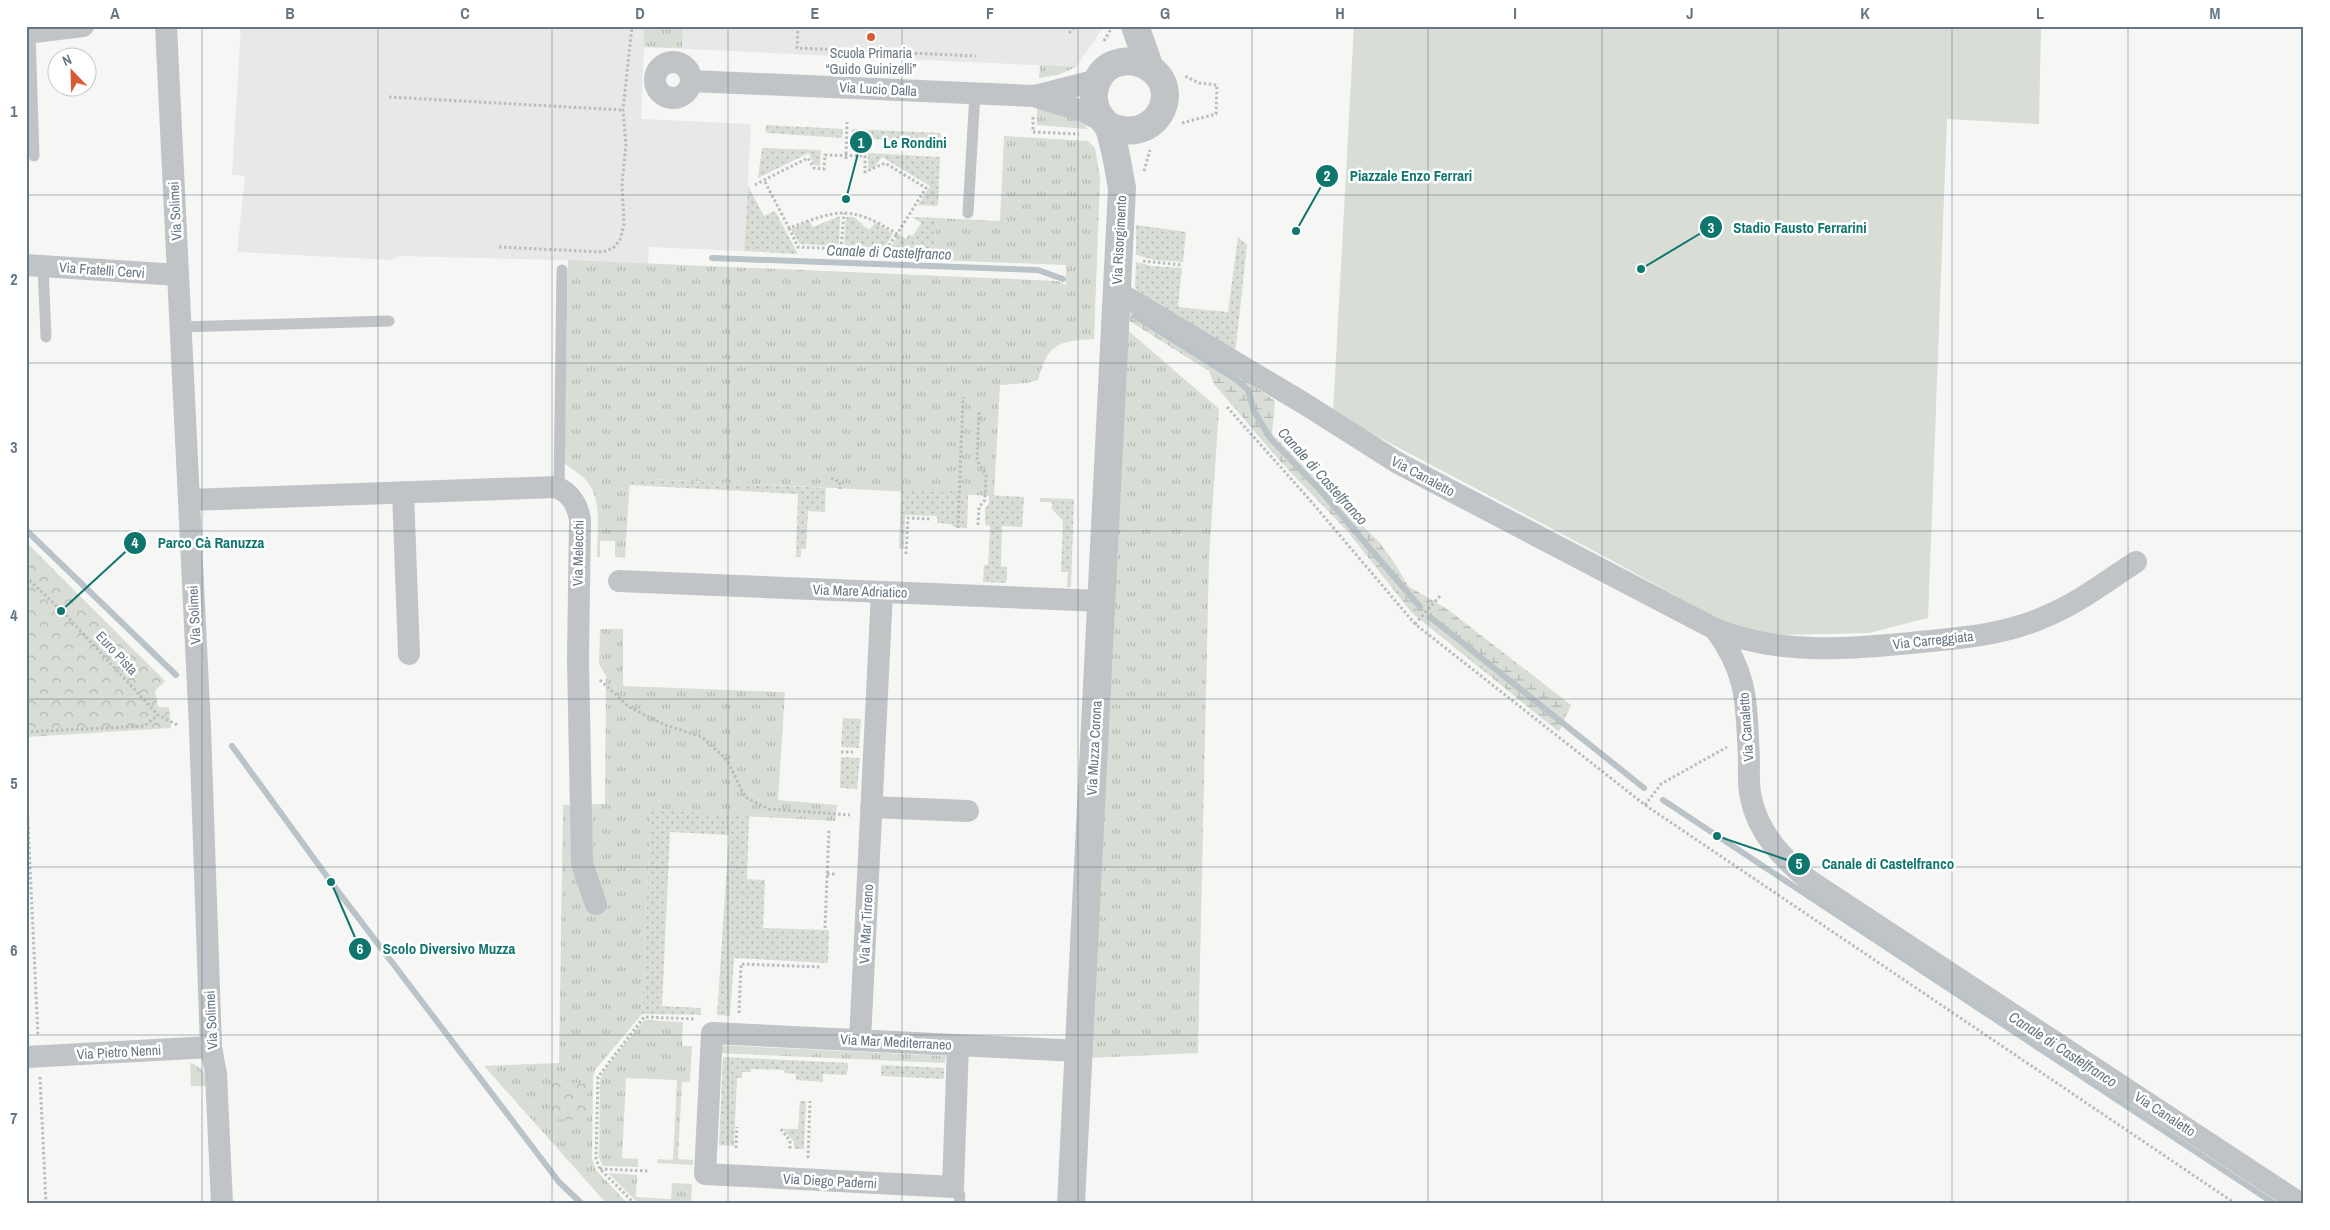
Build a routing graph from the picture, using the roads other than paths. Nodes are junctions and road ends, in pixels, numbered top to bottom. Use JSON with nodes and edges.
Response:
{"nodes":[{"id":1,"x":83,"y":26,"type":"edge"},
{"id":2,"x":166,"y":26,"type":"edge"},
{"id":3,"x":1129,"y":26,"type":"edge"},
{"id":4,"x":1135,"y":26,"type":"edge"},
{"id":5,"x":28,"y":32,"type":"edge"},
{"id":6,"x":1150,"y":68,"type":"junction"},
{"id":7,"x":1105,"y":72,"type":"junction"},
{"id":8,"x":692,"y":81,"type":"dead end"},
{"id":9,"x":975,"y":93,"type":"junction"},
{"id":10,"x":1034,"y":96,"type":"junction"},
{"id":11,"x":1105,"y":123,"type":"junction"},
{"id":12,"x":1149,"y":136,"type":"junction"},
{"id":13,"x":34,"y":156,"type":"dead end"},
{"id":14,"x":1132,"y":184,"type":"junction"},
{"id":15,"x":968,"y":213,"type":"dead end"},
{"id":16,"x":34,"y":266,"type":"edge"},
{"id":17,"x":562,"y":270,"type":"dead end"},
{"id":18,"x":178,"y":275,"type":"junction"},
{"id":19,"x":1116,"y":291,"type":"junction"},
{"id":20,"x":389,"y":321,"type":"dead end"},
{"id":21,"x":181,"y":327,"type":"junction"},
{"id":22,"x":46,"y":337,"type":"dead end"},
{"id":23,"x":559,"y":488,"type":"junction"},
{"id":24,"x":403,"y":492,"type":"junction"},
{"id":25,"x":189,"y":500,"type":"junction"},
{"id":26,"x":2136,"y":562,"type":"dead end"},
{"id":27,"x":619,"y":581,"type":"dead end"},
{"id":28,"x":882,"y":592,"type":"junction"},
{"id":29,"x":1101,"y":601,"type":"junction"},
{"id":30,"x":1715,"y":629,"type":"junction"},
{"id":31,"x":409,"y":654,"type":"dead end"},
{"id":32,"x":871,"y":811,"type":"junction"},
{"id":33,"x":968,"y":811,"type":"dead end"},
{"id":34,"x":596,"y":904,"type":"dead end"},
{"id":35,"x":706,"y":1026,"type":"joint"},
{"id":36,"x":860,"y":1040,"type":"junction"},
{"id":37,"x":958,"y":1045,"type":"junction"},
{"id":38,"x":212,"y":1047,"type":"junction"},
{"id":39,"x":1080,"y":1051,"type":"junction"},
{"id":40,"x":33,"y":1057,"type":"edge"},
{"id":41,"x":956,"y":1195,"type":"edge"},
{"id":42,"x":222,"y":1204,"type":"edge"},
{"id":43,"x":1071,"y":1204,"type":"edge"},
{"id":44,"x":2301,"y":1204,"type":"edge"}],
"edges":[{"from":1,"to":5,"type":"street"},
{"from":2,"to":18,"type":"street","name":"Via Solimei"},
{"from":3,"to":7,"type":"street","name":"Via Risorgimento"},
{"from":4,"to":6,"type":"street","name":"Via Risorgimento"},
{"from":5,"to":13,"type":"lane"},
{"from":6,"to":7,"type":"street"},
{"from":6,"to":12,"type":"street","name":"Via Risorgimento"},
{"from":7,"to":10,"type":"street","name":"Via Lucio Dalla"},
{"from":7,"to":11,"type":"street","name":"Via Risorgimento"},
{"from":8,"to":9,"type":"street","name":"Via Lucio Dalla"},
{"from":9,"to":10,"type":"street","name":"Via Lucio Dalla"},
{"from":9,"to":15,"type":"lane"},
{"from":10,"to":11,"type":"street","name":"Via Lucio Dalla"},
{"from":11,"to":12,"type":"street"},
{"from":11,"to":14,"type":"street","name":"Via Risorgimento"},
{"from":12,"to":14,"type":"street","name":"Via Risorgimento"},
{"from":14,"to":19,"type":"street","name":"Via Risorgimento"},
{"from":16,"to":18,"type":"street","name":"Via Fratelli Cervi"},
{"from":16,"to":22,"type":"lane"},
{"from":17,"to":23,"type":"lane"},
{"from":18,"to":21,"type":"street","name":"Via Solimei"},
{"from":19,"to":29,"type":"street","name":"Via Muzza Corona"},
{"from":19,"to":30,"type":"street","name":"Via Canaletto"},
{"from":20,"to":21,"type":"lane"},
{"from":21,"to":25,"type":"street","name":"Via Solimei"},
{"from":23,"to":24,"type":"street"},
{"from":23,"to":34,"type":"street","name":"Via Melecchi"},
{"from":24,"to":25,"type":"street"},
{"from":24,"to":31,"type":"street"},
{"from":25,"to":38,"type":"street","name":"Via Solimei"},
{"from":26,"to":30,"type":"street","name":"Via Carreggiata"},
{"from":27,"to":28,"type":"street","name":"Via Mare Adriatico"},
{"from":28,"to":29,"type":"street","name":"Via Mare Adriatico"},
{"from":28,"to":32,"type":"street","name":"Via Mar Tirreno"},
{"from":29,"to":39,"type":"street","name":"Via Muzza Corona"},
{"from":30,"to":44,"type":"street","name":"Via Canaletto"},
{"from":32,"to":33,"type":"street"},
{"from":32,"to":36,"type":"street","name":"Via Mar Tirreno"},
{"from":35,"to":36,"type":"street","name":"Via Mar Mediterraneo"},
{"from":35,"to":41,"type":"street","name":"Via Diego Paderni"},
{"from":36,"to":37,"type":"street","name":"Via Mar Mediterraneo"},
{"from":37,"to":39,"type":"street","name":"Via Mar Mediterraneo"},
{"from":37,"to":41,"type":"street","name":"Via Diego Paderni"},
{"from":38,"to":40,"type":"street","name":"Via Pietro Nenni"},
{"from":38,"to":42,"type":"street","name":"Via Solimei"},
{"from":39,"to":43,"type":"street","name":"Via Muzza Corona"}]}
